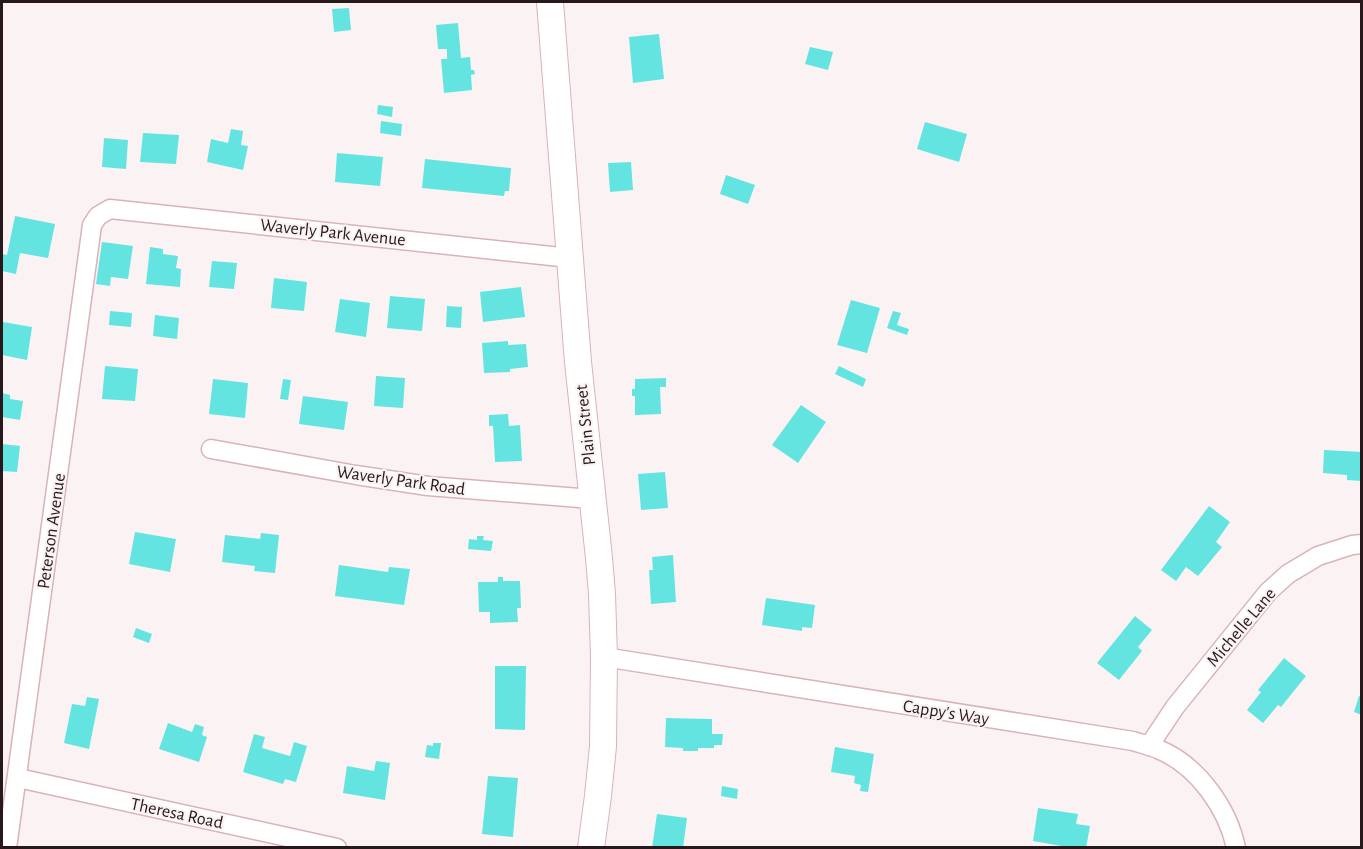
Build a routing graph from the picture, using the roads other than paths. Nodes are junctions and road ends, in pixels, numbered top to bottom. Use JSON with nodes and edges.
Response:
{"nodes":[{"id":1,"x":550,"y":2,"type":"edge"},
{"id":2,"x":99,"y":216,"type":"joint"},
{"id":3,"x":570,"y":258,"type":"junction"},
{"id":4,"x":211,"y":449,"type":"dead end"},
{"id":5,"x":592,"y":499,"type":"junction"},
{"id":6,"x":1362,"y":544,"type":"edge"},
{"id":7,"x":604,"y":657,"type":"junction"},
{"id":8,"x":1149,"y":746,"type":"junction"},
{"id":9,"x":18,"y":778,"type":"junction"},
{"id":10,"x":7,"y":848,"type":"edge"},
{"id":11,"x":337,"y":848,"type":"edge"},
{"id":12,"x":591,"y":848,"type":"edge"},
{"id":13,"x":1236,"y":848,"type":"edge"}],
"edges":[{"from":1,"to":3,"type":"main road","name":"Plain Street"},
{"from":2,"to":3,"type":"street","name":"Waverly Park Avenue"},
{"from":2,"to":9,"type":"street","name":"Peterson Avenue"},
{"from":3,"to":5,"type":"main road","name":"Plain Street"},
{"from":4,"to":5,"type":"street","name":"Waverly Park Road"},
{"from":5,"to":7,"type":"main road","name":"Plain Street"},
{"from":6,"to":8,"type":"street","name":"Michelle Lane"},
{"from":7,"to":8,"type":"street","name":"Cappy's Way"},
{"from":7,"to":12,"type":"main road","name":"Plain Street"},
{"from":8,"to":13,"type":"street","name":"Cappy's Way"},
{"from":9,"to":10,"type":"street","name":"Peterson Avenue"},
{"from":9,"to":11,"type":"street","name":"Theresa Road"}]}
